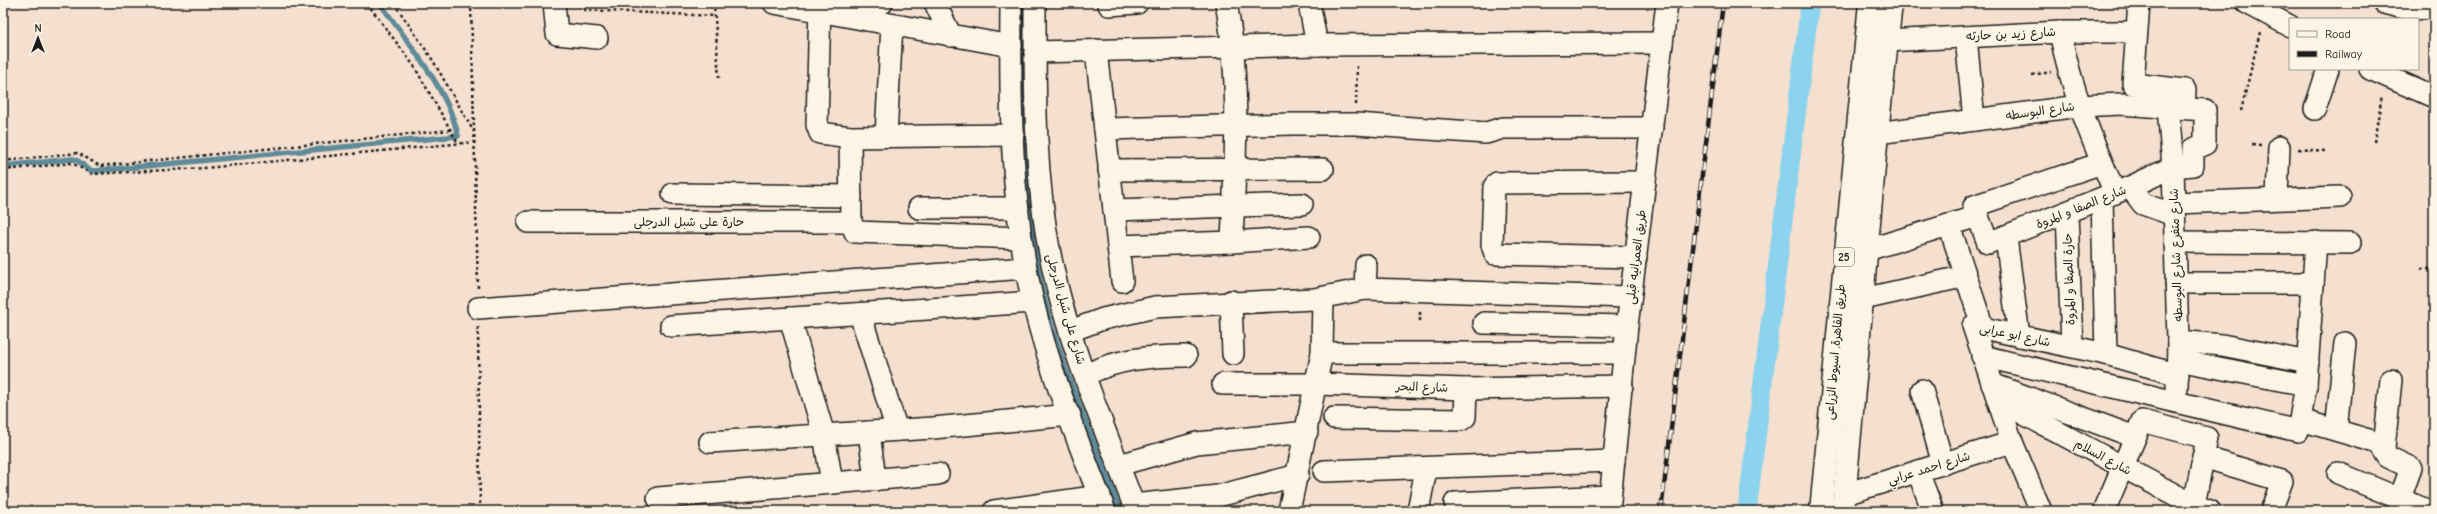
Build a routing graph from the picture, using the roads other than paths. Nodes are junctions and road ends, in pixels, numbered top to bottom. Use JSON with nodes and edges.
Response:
{"nodes":[{"id":1,"x":554,"y":3,"type":"edge"},
{"id":2,"x":774,"y":3,"type":"edge"},
{"id":3,"x":882,"y":3,"type":"edge"},
{"id":4,"x":935,"y":3,"type":"edge"},
{"id":5,"x":1011,"y":3,"type":"edge"},
{"id":6,"x":1035,"y":3,"type":"edge"},
{"id":7,"x":1137,"y":3,"type":"edge"},
{"id":8,"x":1226,"y":3,"type":"edge"},
{"id":9,"x":1309,"y":3,"type":"edge"},
{"id":10,"x":1667,"y":3,"type":"edge"},
{"id":11,"x":1870,"y":3,"type":"edge"},
{"id":12,"x":1890,"y":3,"type":"edge"},
{"id":13,"x":2139,"y":3,"type":"edge"},
{"id":14,"x":2247,"y":3,"type":"edge"},
{"id":15,"x":1109,"y":5,"type":"dead end"},
{"id":16,"x":820,"y":7,"type":"edge"},
{"id":17,"x":2434,"y":8,"type":"edge"},
{"id":18,"x":2393,"y":10,"type":"edge"},
{"id":19,"x":2277,"y":15,"type":"edge"},
{"id":20,"x":867,"y":20,"type":"junction"},
{"id":21,"x":892,"y":25,"type":"junction"},
{"id":22,"x":2060,"y":32,"type":"junction"},
{"id":23,"x":2136,"y":32,"type":"junction"},
{"id":24,"x":951,"y":36,"type":"junction"},
{"id":25,"x":1966,"y":37,"type":"junction"},
{"id":26,"x":597,"y":38,"type":"dead end"},
{"id":27,"x":1886,"y":41,"type":"junction"},
{"id":28,"x":1662,"y":43,"type":"junction"},
{"id":29,"x":1317,"y":45,"type":"junction"},
{"id":30,"x":1011,"y":46,"type":"junction"},
{"id":31,"x":1232,"y":47,"type":"junction"},
{"id":32,"x":1096,"y":50,"type":"junction"},
{"id":33,"x":1035,"y":52,"type":"junction"},
{"id":34,"x":2328,"y":70,"type":"edge"},
{"id":35,"x":2380,"y":72,"type":"edge"},
{"id":36,"x":2434,"y":97,"type":"edge"},
{"id":37,"x":2079,"y":106,"type":"junction"},
{"id":38,"x":2186,"y":108,"type":"junction"},
{"id":39,"x":2315,"y":109,"type":"dead end"},
{"id":40,"x":1974,"y":120,"type":"junction"},
{"id":41,"x":1235,"y":125,"type":"junction"},
{"id":42,"x":1652,"y":128,"type":"junction"},
{"id":43,"x":1105,"y":129,"type":"junction"},
{"id":44,"x":1877,"y":133,"type":"junction"},
{"id":45,"x":1013,"y":135,"type":"junction"},
{"id":46,"x":886,"y":136,"type":"junction"},
{"id":47,"x":850,"y":137,"type":"junction"},
{"id":48,"x":2279,"y":147,"type":"dead end"},
{"id":49,"x":2102,"y":163,"type":"junction"},
{"id":50,"x":2173,"y":167,"type":"junction"},
{"id":51,"x":1234,"y":169,"type":"junction"},
{"id":52,"x":1323,"y":169,"type":"dead end"},
{"id":53,"x":1109,"y":170,"type":"junction"},
{"id":54,"x":1646,"y":182,"type":"junction"},
{"id":55,"x":2116,"y":193,"type":"junction"},
{"id":56,"x":674,"y":194,"type":"dead end"},
{"id":57,"x":851,"y":196,"type":"junction"},
{"id":58,"x":2340,"y":197,"type":"dead end"},
{"id":59,"x":2277,"y":198,"type":"junction"},
{"id":60,"x":1302,"y":204,"type":"dead end"},
{"id":61,"x":1233,"y":205,"type":"junction"},
{"id":62,"x":919,"y":208,"type":"dead end"},
{"id":63,"x":1018,"y":208,"type":"junction"},
{"id":64,"x":2174,"y":209,"type":"junction"},
{"id":65,"x":1114,"y":210,"type":"junction"},
{"id":66,"x":2067,"y":212,"type":"junction"},
{"id":67,"x":1978,"y":216,"type":"junction"},
{"id":68,"x":528,"y":222,"type":"dead end"},
{"id":69,"x":1948,"y":225,"type":"junction"},
{"id":70,"x":855,"y":228,"type":"junction"},
{"id":71,"x":1309,"y":237,"type":"dead end"},
{"id":72,"x":1021,"y":238,"type":"junction"},
{"id":73,"x":1997,"y":241,"type":"junction"},
{"id":74,"x":1232,"y":242,"type":"junction"},
{"id":75,"x":2175,"y":242,"type":"junction"},
{"id":76,"x":2316,"y":242,"type":"junction"},
{"id":77,"x":2350,"y":243,"type":"dead end"},
{"id":78,"x":1118,"y":246,"type":"junction"},
{"id":79,"x":1867,"y":250,"type":"junction"},
{"id":80,"x":1636,"y":257,"type":"junction"},
{"id":81,"x":1366,"y":265,"type":"dead end"},
{"id":82,"x":1026,"y":268,"type":"junction"},
{"id":83,"x":1966,"y":276,"type":"junction"},
{"id":84,"x":1122,"y":281,"type":"dead end"},
{"id":85,"x":2176,"y":283,"type":"junction"},
{"id":86,"x":2313,"y":283,"type":"junction"},
{"id":87,"x":1365,"y":290,"type":"junction"},
{"id":88,"x":1323,"y":298,"type":"junction"},
{"id":89,"x":1630,"y":298,"type":"junction"},
{"id":90,"x":1863,"y":299,"type":"junction"},
{"id":91,"x":1231,"y":301,"type":"junction"},
{"id":92,"x":1033,"y":302,"type":"junction"},
{"id":93,"x":478,"y":308,"type":"road end"},
{"id":94,"x":860,"y":314,"type":"junction"},
{"id":95,"x":790,"y":318,"type":"junction"},
{"id":96,"x":1484,"y":324,"type":"dead end"},
{"id":97,"x":671,"y":326,"type":"dead end"},
{"id":98,"x":1627,"y":326,"type":"junction"},
{"id":99,"x":1983,"y":328,"type":"junction"},
{"id":100,"x":1070,"y":331,"type":"junction"},
{"id":101,"x":2019,"y":336,"type":"junction"},
{"id":102,"x":2345,"y":343,"type":"dead end"},
{"id":103,"x":2072,"y":346,"type":"junction"},
{"id":104,"x":1322,"y":353,"type":"junction"},
{"id":105,"x":1624,"y":353,"type":"junction"},
{"id":106,"x":1233,"y":354,"type":"dead end"},
{"id":107,"x":2106,"y":354,"type":"junction"},
{"id":108,"x":1186,"y":356,"type":"dead end"},
{"id":109,"x":1982,"y":356,"type":"junction"},
{"id":110,"x":2178,"y":359,"type":"junction"},
{"id":111,"x":2308,"y":362,"type":"junction"},
{"id":112,"x":1085,"y":375,"type":"junction"},
{"id":113,"x":2391,"y":380,"type":"dead end"},
{"id":114,"x":1223,"y":384,"type":"dead end"},
{"id":115,"x":1316,"y":384,"type":"junction"},
{"id":116,"x":2306,"y":385,"type":"junction"},
{"id":117,"x":1622,"y":386,"type":"junction"},
{"id":118,"x":1466,"y":388,"type":"junction"},
{"id":119,"x":1922,"y":390,"type":"dead end"},
{"id":120,"x":1995,"y":392,"type":"junction"},
{"id":121,"x":2176,"y":402,"type":"junction"},
{"id":122,"x":2213,"y":411,"type":"junction"},
{"id":123,"x":1070,"y":415,"type":"junction"},
{"id":124,"x":1334,"y":418,"type":"dead end"},
{"id":125,"x":2301,"y":420,"type":"junction"},
{"id":126,"x":2139,"y":429,"type":"junction"},
{"id":127,"x":897,"y":430,"type":"junction"},
{"id":128,"x":2336,"y":430,"type":"junction"},
{"id":129,"x":869,"y":432,"type":"junction"},
{"id":130,"x":1307,"y":432,"type":"junction"},
{"id":131,"x":824,"y":435,"type":"junction"},
{"id":132,"x":710,"y":442,"type":"dead end"},
{"id":133,"x":2012,"y":442,"type":"junction"},
{"id":134,"x":2205,"y":448,"type":"junction"},
{"id":135,"x":2384,"y":448,"type":"junction"},
{"id":136,"x":1614,"y":461,"type":"junction"},
{"id":137,"x":1943,"y":464,"type":"junction"},
{"id":138,"x":1119,"y":465,"type":"junction"},
{"id":139,"x":1825,"y":465,"type":"junction"},
{"id":140,"x":1848,"y":467,"type":"junction"},
{"id":141,"x":2122,"y":467,"type":"junction"},
{"id":142,"x":1426,"y":469,"type":"junction"},
{"id":143,"x":1324,"y":471,"type":"dead end"},
{"id":144,"x":1918,"y":472,"type":"junction"},
{"id":145,"x":2338,"y":473,"type":"dead end"},
{"id":146,"x":938,"y":474,"type":"dead end"},
{"id":147,"x":1298,"y":475,"type":"junction"},
{"id":148,"x":875,"y":480,"type":"junction"},
{"id":149,"x":832,"y":483,"type":"junction"},
{"id":150,"x":658,"y":498,"type":"dead end"},
{"id":151,"x":2400,"y":498,"type":"junction"},
{"id":152,"x":1844,"y":502,"type":"edge"},
{"id":153,"x":1102,"y":503,"type":"edge"},
{"id":154,"x":1455,"y":503,"type":"dead end"},
{"id":155,"x":1610,"y":503,"type":"edge"},
{"id":156,"x":1134,"y":508,"type":"edge"},
{"id":157,"x":2202,"y":508,"type":"edge"},
{"id":158,"x":2037,"y":510,"type":"edge"},
{"id":159,"x":994,"y":511,"type":"edge"},
{"id":160,"x":1289,"y":511,"type":"edge"},
{"id":161,"x":1418,"y":511,"type":"edge"},
{"id":162,"x":1821,"y":511,"type":"edge"},
{"id":163,"x":1933,"y":511,"type":"edge"},
{"id":164,"x":2104,"y":511,"type":"edge"},
{"id":165,"x":2272,"y":511,"type":"edge"},
{"id":166,"x":2429,"y":511,"type":"edge"}],
"edges":[{"from":1,"to":26,"type":"street"},
{"from":2,"to":16,"type":"street"},
{"from":3,"to":20,"type":"street"},
{"from":4,"to":24,"type":"street"},
{"from":5,"to":30,"type":"street"},
{"from":6,"to":33,"type":"street","name":"شارع على شبل الدرجلى"},
{"from":7,"to":15,"type":"street"},
{"from":8,"to":31,"type":"street"},
{"from":9,"to":29,"type":"street"},
{"from":10,"to":28,"type":"street","name":"طريق العمرانيه قبلى"},
{"from":11,"to":139,"type":"highway","name":"طريق القاهرة, اسيوط الزراعى","number":"25"},
{"from":12,"to":27,"type":"highway","name":"طريق القاهرة, اسيوط الزراعى","number":"25"},
{"from":13,"to":23,"type":"street"},
{"from":14,"to":19,"type":"street"},
{"from":16,"to":20,"type":"street"},
{"from":16,"to":47,"type":"street"},
{"from":17,"to":18,"type":"street"},
{"from":20,"to":21,"type":"street"},
{"from":21,"to":24,"type":"street"},
{"from":21,"to":46,"type":"street"},
{"from":22,"to":23,"type":"street","name":"شارع زيد بن حارثه"},
{"from":22,"to":25,"type":"street","name":"شارع زيد بن حارثه"},
{"from":22,"to":37,"type":"street"},
{"from":23,"to":38,"type":"street"},
{"from":24,"to":30,"type":"street"},
{"from":25,"to":27,"type":"street","name":"شارع زيد بن حارثه"},
{"from":25,"to":40,"type":"street"},
{"from":27,"to":44,"type":"highway","name":"طريق القاهرة, اسيوط الزراعى","number":"25"},
{"from":28,"to":29,"type":"street"},
{"from":28,"to":42,"type":"street","name":"طريق العمرانيه قبلى"},
{"from":29,"to":31,"type":"street"},
{"from":30,"to":45,"type":"street"},
{"from":31,"to":32,"type":"street"},
{"from":31,"to":41,"type":"street"},
{"from":32,"to":33,"type":"street"},
{"from":32,"to":43,"type":"street"},
{"from":33,"to":100,"type":"street","name":"شارع على شبل الدرجلى"},
{"from":34,"to":39,"type":"street"},
{"from":35,"to":36,"type":"street"},
{"from":37,"to":38,"type":"street","name":"شارع البوسطه"},
{"from":37,"to":40,"type":"street","name":"شارع البوسطه"},
{"from":37,"to":49,"type":"street"},
{"from":38,"to":50,"type":"street","name":"شارع متفرع شارع البوسطه"},
{"from":38,"to":50,"type":"street"},
{"from":40,"to":44,"type":"street","name":"شارع البوسطه"},
{"from":41,"to":42,"type":"street"},
{"from":41,"to":43,"type":"street"},
{"from":41,"to":51,"type":"street"},
{"from":42,"to":54,"type":"street","name":"طريق العمرانيه قبلى"},
{"from":43,"to":53,"type":"street"},
{"from":44,"to":79,"type":"highway","name":"طريق القاهرة, اسيوط الزراعى","number":"25"},
{"from":45,"to":46,"type":"street"},
{"from":45,"to":63,"type":"street"},
{"from":46,"to":47,"type":"street"},
{"from":47,"to":57,"type":"street"},
{"from":48,"to":59,"type":"street"},
{"from":49,"to":55,"type":"street"},
{"from":49,"to":67,"type":"street"},
{"from":50,"to":55,"type":"street","name":"شارع الصفا و المروة"},
{"from":50,"to":64,"type":"street","name":"شارع متفرع شارع البوسطه"},
{"from":51,"to":52,"type":"street"},
{"from":51,"to":53,"type":"street"},
{"from":51,"to":61,"type":"street"},
{"from":53,"to":65,"type":"street"},
{"from":54,"to":80,"type":"street","name":"طريق العمرانيه قبلى"},
{"from":54,"to":80,"type":"street"},
{"from":55,"to":64,"type":"street"},
{"from":55,"to":66,"type":"street","name":"شارع الصفا و المروة"},
{"from":55,"to":107,"type":"street"},
{"from":56,"to":57,"type":"street"},
{"from":57,"to":70,"type":"street"},
{"from":58,"to":59,"type":"street"},
{"from":59,"to":64,"type":"street"},
{"from":60,"to":61,"type":"street"},
{"from":61,"to":65,"type":"street"},
{"from":61,"to":74,"type":"street"},
{"from":62,"to":63,"type":"street"},
{"from":63,"to":72,"type":"street"},
{"from":64,"to":75,"type":"street","name":"شارع متفرع شارع البوسطه"},
{"from":65,"to":78,"type":"street"},
{"from":66,"to":73,"type":"street","name":"شارع الصفا و المروة"},
{"from":66,"to":103,"type":"street","name":"حارة الصفا و المروة"},
{"from":67,"to":69,"type":"street"},
{"from":67,"to":73,"type":"street"},
{"from":68,"to":70,"type":"street","name":"حارة على شبل الدرجلى"},
{"from":69,"to":79,"type":"street"},
{"from":69,"to":83,"type":"street"},
{"from":70,"to":72,"type":"street","name":"حارة على شبل الدرجلى"},
{"from":71,"to":74,"type":"street"},
{"from":72,"to":82,"type":"street"},
{"from":73,"to":101,"type":"street"},
{"from":74,"to":78,"type":"street"},
{"from":75,"to":76,"type":"street"},
{"from":75,"to":85,"type":"street","name":"شارع متفرع شارع البوسطه"},
{"from":76,"to":77,"type":"street"},
{"from":76,"to":86,"type":"street"},
{"from":78,"to":84,"type":"street"},
{"from":79,"to":90,"type":"highway","name":"طريق القاهرة, اسيوط الزراعى","number":"25"},
{"from":80,"to":89,"type":"street","name":"طريق العمرانيه قبلى"},
{"from":81,"to":87,"type":"street"},
{"from":82,"to":92,"type":"street"},
{"from":82,"to":93,"type":"street"},
{"from":83,"to":90,"type":"street"},
{"from":83,"to":99,"type":"street"},
{"from":85,"to":86,"type":"street"},
{"from":85,"to":110,"type":"street","name":"شارع متفرع شارع البوسطه"},
{"from":86,"to":111,"type":"street"},
{"from":87,"to":88,"type":"street"},
{"from":87,"to":89,"type":"street"},
{"from":88,"to":91,"type":"street"},
{"from":88,"to":104,"type":"street"},
{"from":89,"to":98,"type":"street","name":"طريق العمرانيه قبلى"},
{"from":90,"to":140,"type":"highway","name":"طريق القاهرة, اسيوط الزراعى","number":"25"},
{"from":91,"to":100,"type":"street"},
{"from":91,"to":106,"type":"street"},
{"from":92,"to":94,"type":"street"},
{"from":92,"to":123,"type":"street"},
{"from":94,"to":95,"type":"street"},
{"from":94,"to":127,"type":"street"},
{"from":95,"to":97,"type":"street"},
{"from":95,"to":131,"type":"street"},
{"from":96,"to":98,"type":"street"},
{"from":98,"to":105,"type":"street","name":"طريق العمرانيه قبلى"},
{"from":99,"to":101,"type":"street","name":"شارع ابو عرابى"},
{"from":99,"to":109,"type":"street","name":"شارع ابو عرابى"},
{"from":100,"to":112,"type":"street","name":"شارع على شبل الدرجلى"},
{"from":101,"to":103,"type":"street","name":"شارع ابو عرابى"},
{"from":102,"to":128,"type":"street"},
{"from":103,"to":107,"type":"street","name":"شارع ابو عرابى"},
{"from":104,"to":105,"type":"street"},
{"from":104,"to":115,"type":"street"},
{"from":105,"to":117,"type":"street","name":"طريق العمرانيه قبلى"},
{"from":107,"to":110,"type":"street","name":"شارع ابو عرابى"},
{"from":108,"to":112,"type":"street"},
{"from":109,"to":120,"type":"street","name":"شارع ابو عرابى"},
{"from":109,"to":121,"type":"street"},
{"from":110,"to":111,"type":"street"},
{"from":110,"to":116,"type":"street"},
{"from":110,"to":121,"type":"street","name":"شارع متفرع شارع البوسطه"},
{"from":111,"to":116,"type":"street"},
{"from":112,"to":138,"type":"street","name":"شارع على شبل الدرجلى"},
{"from":113,"to":135,"type":"street"},
{"from":114,"to":115,"type":"street","name":"شارع البحر"},
{"from":115,"to":118,"type":"street","name":"شارع البحر"},
{"from":115,"to":130,"type":"street"},
{"from":116,"to":125,"type":"street"},
{"from":117,"to":118,"type":"street","name":"شارع البحر"},
{"from":117,"to":136,"type":"street","name":"طريق العمرانيه قبلى"},
{"from":118,"to":124,"type":"street"},
{"from":119,"to":137,"type":"street"},
{"from":120,"to":126,"type":"street"},
{"from":120,"to":133,"type":"street","name":"شارع ابو عرابى"},
{"from":120,"to":141,"type":"street","name":"شارع السلام"},
{"from":121,"to":122,"type":"street"},
{"from":122,"to":125,"type":"street"},
{"from":122,"to":134,"type":"street"},
{"from":123,"to":127,"type":"street"},
{"from":123,"to":153,"type":"street"},
{"from":125,"to":128,"type":"street"},
{"from":126,"to":134,"type":"street"},
{"from":126,"to":141,"type":"street"},
{"from":127,"to":129,"type":"street"},
{"from":128,"to":135,"type":"street"},
{"from":129,"to":131,"type":"street"},
{"from":129,"to":148,"type":"street"},
{"from":130,"to":138,"type":"street"},
{"from":130,"to":147,"type":"street"},
{"from":131,"to":132,"type":"street"},
{"from":131,"to":149,"type":"street"},
{"from":133,"to":137,"type":"street","name":"شارع احمد عرابي"},
{"from":133,"to":158,"type":"street","name":"شارع ابو عرابى"},
{"from":134,"to":157,"type":"street"},
{"from":134,"to":165,"type":"street"},
{"from":135,"to":151,"type":"street"},
{"from":136,"to":142,"type":"street"},
{"from":136,"to":155,"type":"street","name":"طريق العمرانيه قبلى"},
{"from":137,"to":144,"type":"street","name":"شارع احمد عرابي"},
{"from":138,"to":156,"type":"street","name":"شارع على شبل الدرجلى"},
{"from":139,"to":140,"type":"highway"},
{"from":139,"to":162,"type":"highway","name":"طريق القاهرة, اسيوط الزراعى","number":"25"},
{"from":140,"to":152,"type":"highway","name":"طريق القاهرة, اسيوط الزراعى","number":"25"},
{"from":141,"to":157,"type":"street","name":"شارع السلام"},
{"from":141,"to":164,"type":"street"},
{"from":142,"to":143,"type":"street"},
{"from":142,"to":161,"type":"street"},
{"from":144,"to":152,"type":"street","name":"شارع احمد عرابي"},
{"from":144,"to":163,"type":"street"},
{"from":145,"to":151,"type":"street"},
{"from":146,"to":148,"type":"street"},
{"from":147,"to":156,"type":"street"},
{"from":147,"to":160,"type":"street"},
{"from":148,"to":149,"type":"street"},
{"from":149,"to":150,"type":"street"},
{"from":151,"to":166,"type":"street"},
{"from":153,"to":159,"type":"street"},
{"from":154,"to":155,"type":"street"}]}
